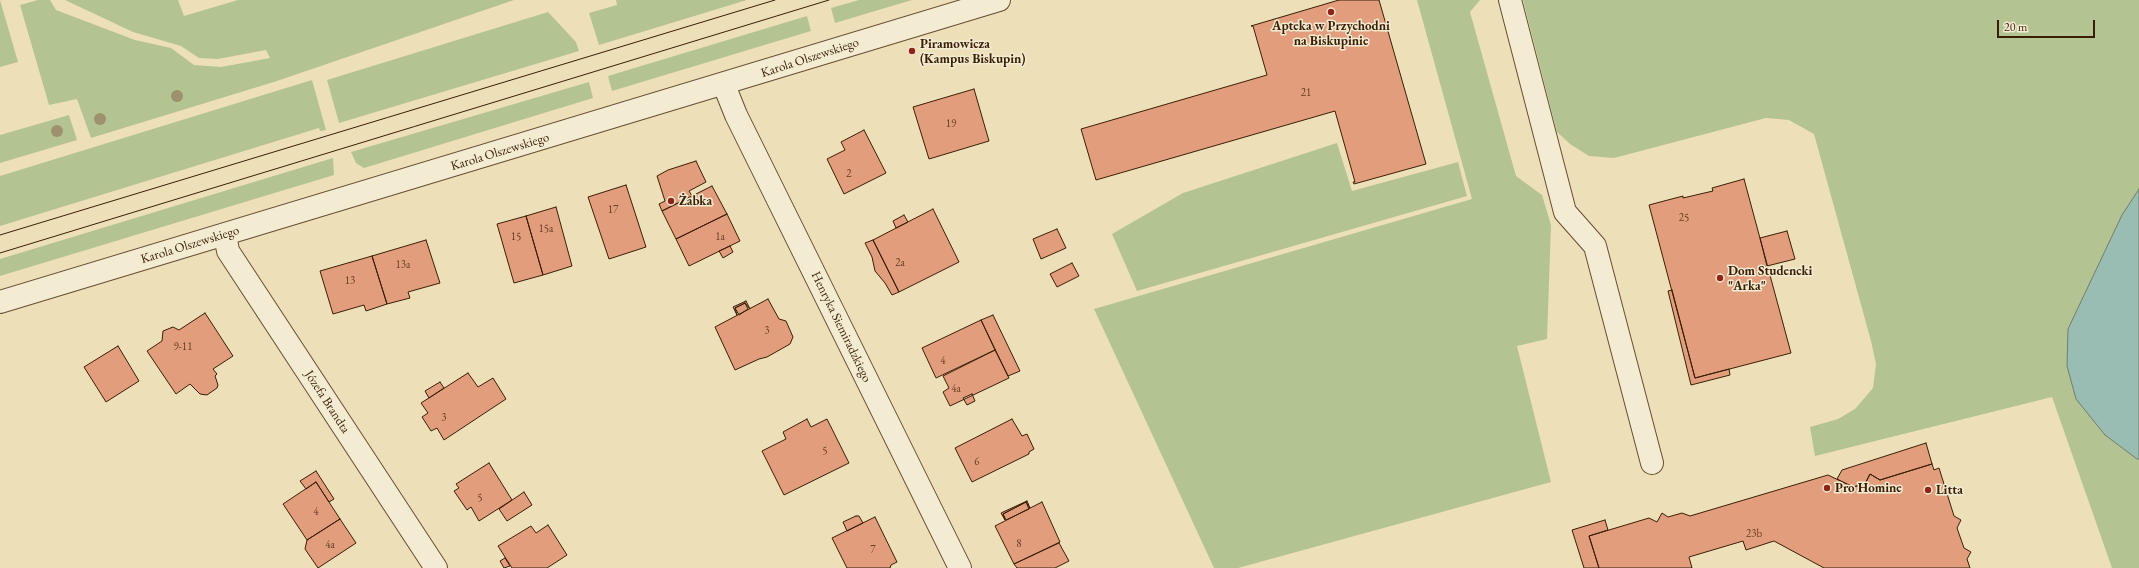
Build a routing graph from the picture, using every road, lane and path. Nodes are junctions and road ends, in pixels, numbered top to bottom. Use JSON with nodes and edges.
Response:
{"nodes":[{"id":1,"x":999,"y":0,"type":"edge"},
{"id":2,"x":1510,"y":0,"type":"edge"},
{"id":3,"x":724,"y":85,"type":"junction"},
{"id":4,"x":225,"y":234,"type":"junction"},
{"id":5,"x":0,"y":302,"type":"edge"},
{"id":6,"x":1652,"y":463,"type":"dead end"},
{"id":7,"x":436,"y":568,"type":"edge"},
{"id":8,"x":960,"y":568,"type":"edge"}],
"edges":[{"from":1,"to":3,"type":"street","name":"Karola Olszewskiego"},
{"from":2,"to":6,"type":"street"},
{"from":3,"to":4,"type":"street","name":"Karola Olszewskiego"},
{"from":3,"to":8,"type":"street","name":"Henryka Siemiradzkiego"},
{"from":4,"to":5,"type":"street","name":"Karola Olszewskiego"},
{"from":4,"to":7,"type":"street","name":"Józefa Brandta"}]}
